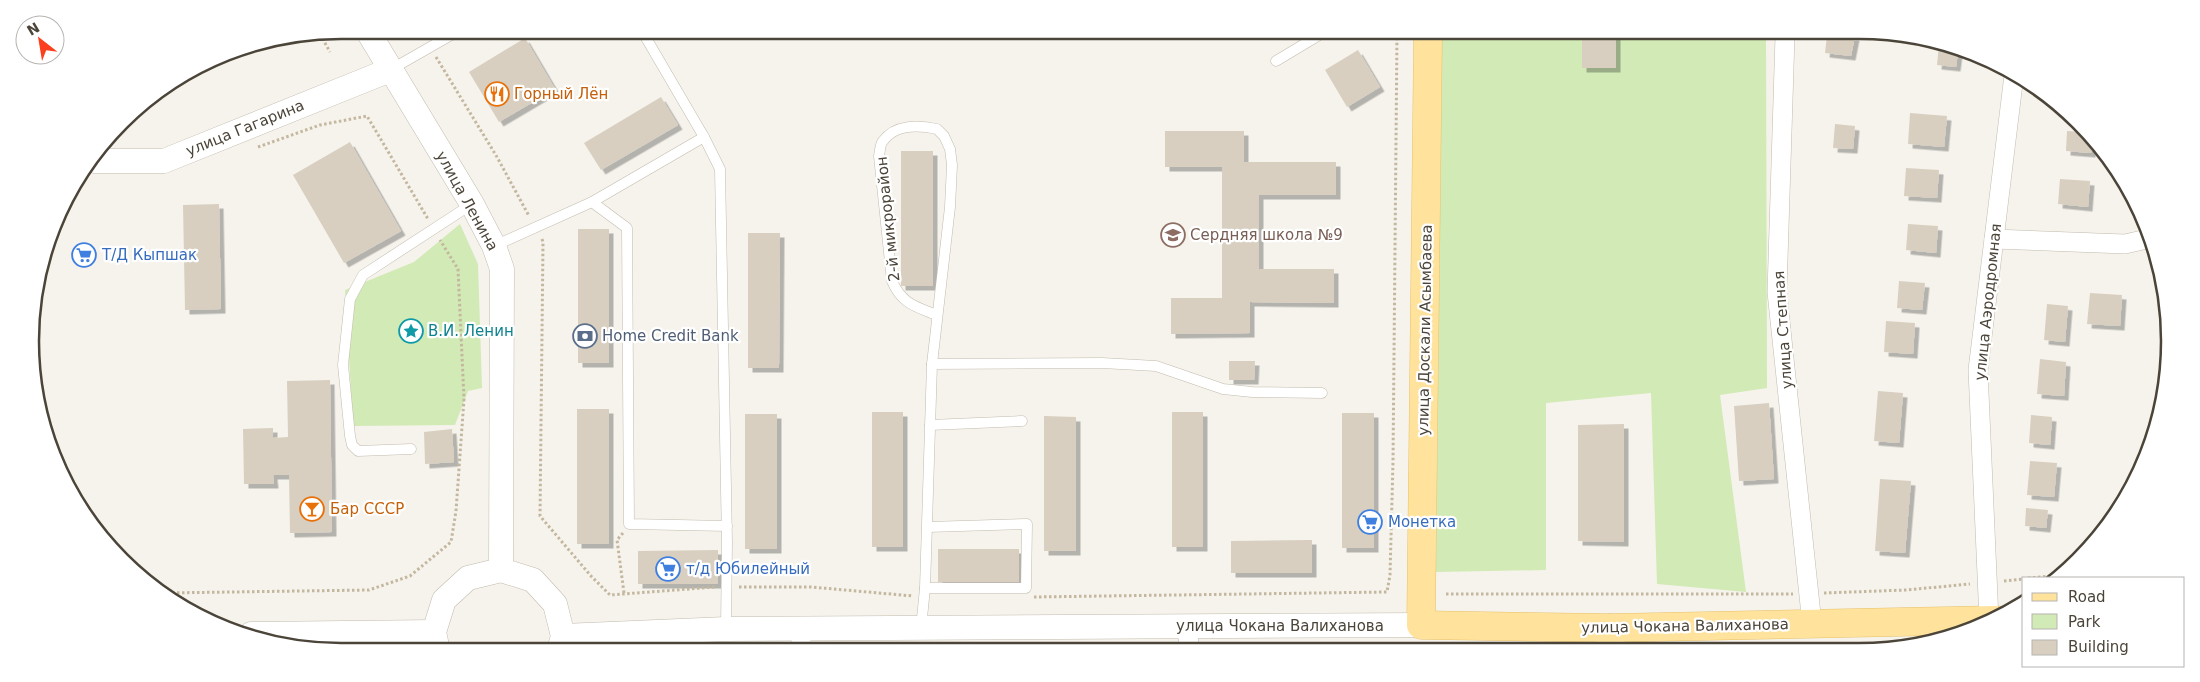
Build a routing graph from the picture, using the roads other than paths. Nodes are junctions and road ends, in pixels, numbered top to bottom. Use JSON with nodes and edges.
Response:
{"nodes":[{"id":1,"x":372,"y":39,"type":"edge"},
{"id":2,"x":444,"y":39,"type":"edge"},
{"id":3,"x":647,"y":39,"type":"edge"},
{"id":4,"x":1313,"y":39,"type":"edge"},
{"id":5,"x":1428,"y":39,"type":"edge"},
{"id":6,"x":1785,"y":39,"type":"edge"},
{"id":7,"x":1276,"y":61,"type":"dead end"},
{"id":8,"x":390,"y":70,"type":"junction"},
{"id":9,"x":2013,"y":81,"type":"edge"},
{"id":10,"x":704,"y":137,"type":"junction"},
{"id":11,"x":98,"y":161,"type":"edge"},
{"id":12,"x":592,"y":202,"type":"junction"},
{"id":13,"x":472,"y":204,"type":"junction"},
{"id":14,"x":1994,"y":239,"type":"junction"},
{"id":15,"x":2143,"y":240,"type":"edge"},
{"id":16,"x":494,"y":246,"type":"junction"},
{"id":17,"x":936,"y":315,"type":"junction"},
{"id":18,"x":932,"y":364,"type":"junction"},
{"id":19,"x":1322,"y":393,"type":"dead end"},
{"id":20,"x":1022,"y":421,"type":"dead end"},
{"id":21,"x":930,"y":424,"type":"junction"},
{"id":22,"x":411,"y":449,"type":"dead end"},
{"id":23,"x":727,"y":526,"type":"junction"},
{"id":24,"x":928,"y":527,"type":"junction"},
{"id":25,"x":501,"y":570,"type":"junction"},
{"id":26,"x":925,"y":588,"type":"junction"},
{"id":27,"x":1991,"y":613,"type":"edge"},
{"id":28,"x":1974,"y":620,"type":"edge"},
{"id":29,"x":1812,"y":624,"type":"junction"},
{"id":30,"x":1421,"y":625,"type":"junction"},
{"id":31,"x":726,"y":629,"type":"junction"},
{"id":32,"x":921,"y":629,"type":"junction"},
{"id":33,"x":270,"y":635,"type":"edge"},
{"id":34,"x":1188,"y":637,"type":"edge"},
{"id":35,"x":801,"y":638,"type":"edge"},
{"id":36,"x":1610,"y":638,"type":"edge"},
{"id":37,"x":435,"y":639,"type":"edge"},
{"id":38,"x":562,"y":641,"type":"edge"}],
"edges":[{"from":1,"to":8,"type":"street","name":"улица Ленина"},
{"from":2,"to":8,"type":"lane"},
{"from":3,"to":10,"type":"lane"},
{"from":4,"to":7,"type":"lane"},
{"from":5,"to":30,"type":"main road","name":"улица Доскали Асымбаева"},
{"from":6,"to":29,"type":"street","name":"улица Степная"},
{"from":8,"to":11,"type":"street","name":"улица Гагарина"},
{"from":8,"to":13,"type":"street","name":"улица Ленина"},
{"from":9,"to":14,"type":"street","name":"улица Аэродромная"},
{"from":10,"to":12,"type":"lane"},
{"from":10,"to":23,"type":"lane"},
{"from":12,"to":16,"type":"lane"},
{"from":12,"to":23,"type":"lane"},
{"from":13,"to":16,"type":"street","name":"улица Ленина"},
{"from":13,"to":22,"type":"lane"},
{"from":14,"to":15,"type":"street"},
{"from":14,"to":27,"type":"street","name":"улица Аэродромная"},
{"from":16,"to":25,"type":"street","name":"улица Ленина"},
{"from":17,"to":17,"type":"lane","name":"2-й микрорайон"},
{"from":17,"to":18,"type":"lane","name":"2-й микрорайон"},
{"from":18,"to":19,"type":"lane"},
{"from":18,"to":21,"type":"lane","name":"2-й микрорайон"},
{"from":20,"to":21,"type":"lane"},
{"from":21,"to":24,"type":"lane","name":"2-й микрорайон"},
{"from":23,"to":31,"type":"lane"},
{"from":24,"to":26,"type":"lane","name":"2-й микрорайон"},
{"from":24,"to":26,"type":"lane"},
{"from":25,"to":37,"type":"street"},
{"from":25,"to":38,"type":"street"},
{"from":26,"to":32,"type":"lane","name":"2-й микрорайон"},
{"from":28,"to":29,"type":"main road","name":"улица Чокана Валиханова"},
{"from":29,"to":36,"type":"main road","name":"улица Чокана Валиханова"},
{"from":30,"to":34,"type":"street","name":"улица Чокана Валиханова"},
{"from":30,"to":36,"type":"main road","name":"улица Чокана Валиханова"},
{"from":31,"to":35,"type":"street","name":"улица Чокана Валиханова"},
{"from":31,"to":38,"type":"street","name":"улица Чокана Валиханова"},
{"from":32,"to":34,"type":"street","name":"улица Чокана Валиханова"},
{"from":32,"to":35,"type":"street","name":"улица Чокана Валиханова"},
{"from":33,"to":37,"type":"street"}]}
